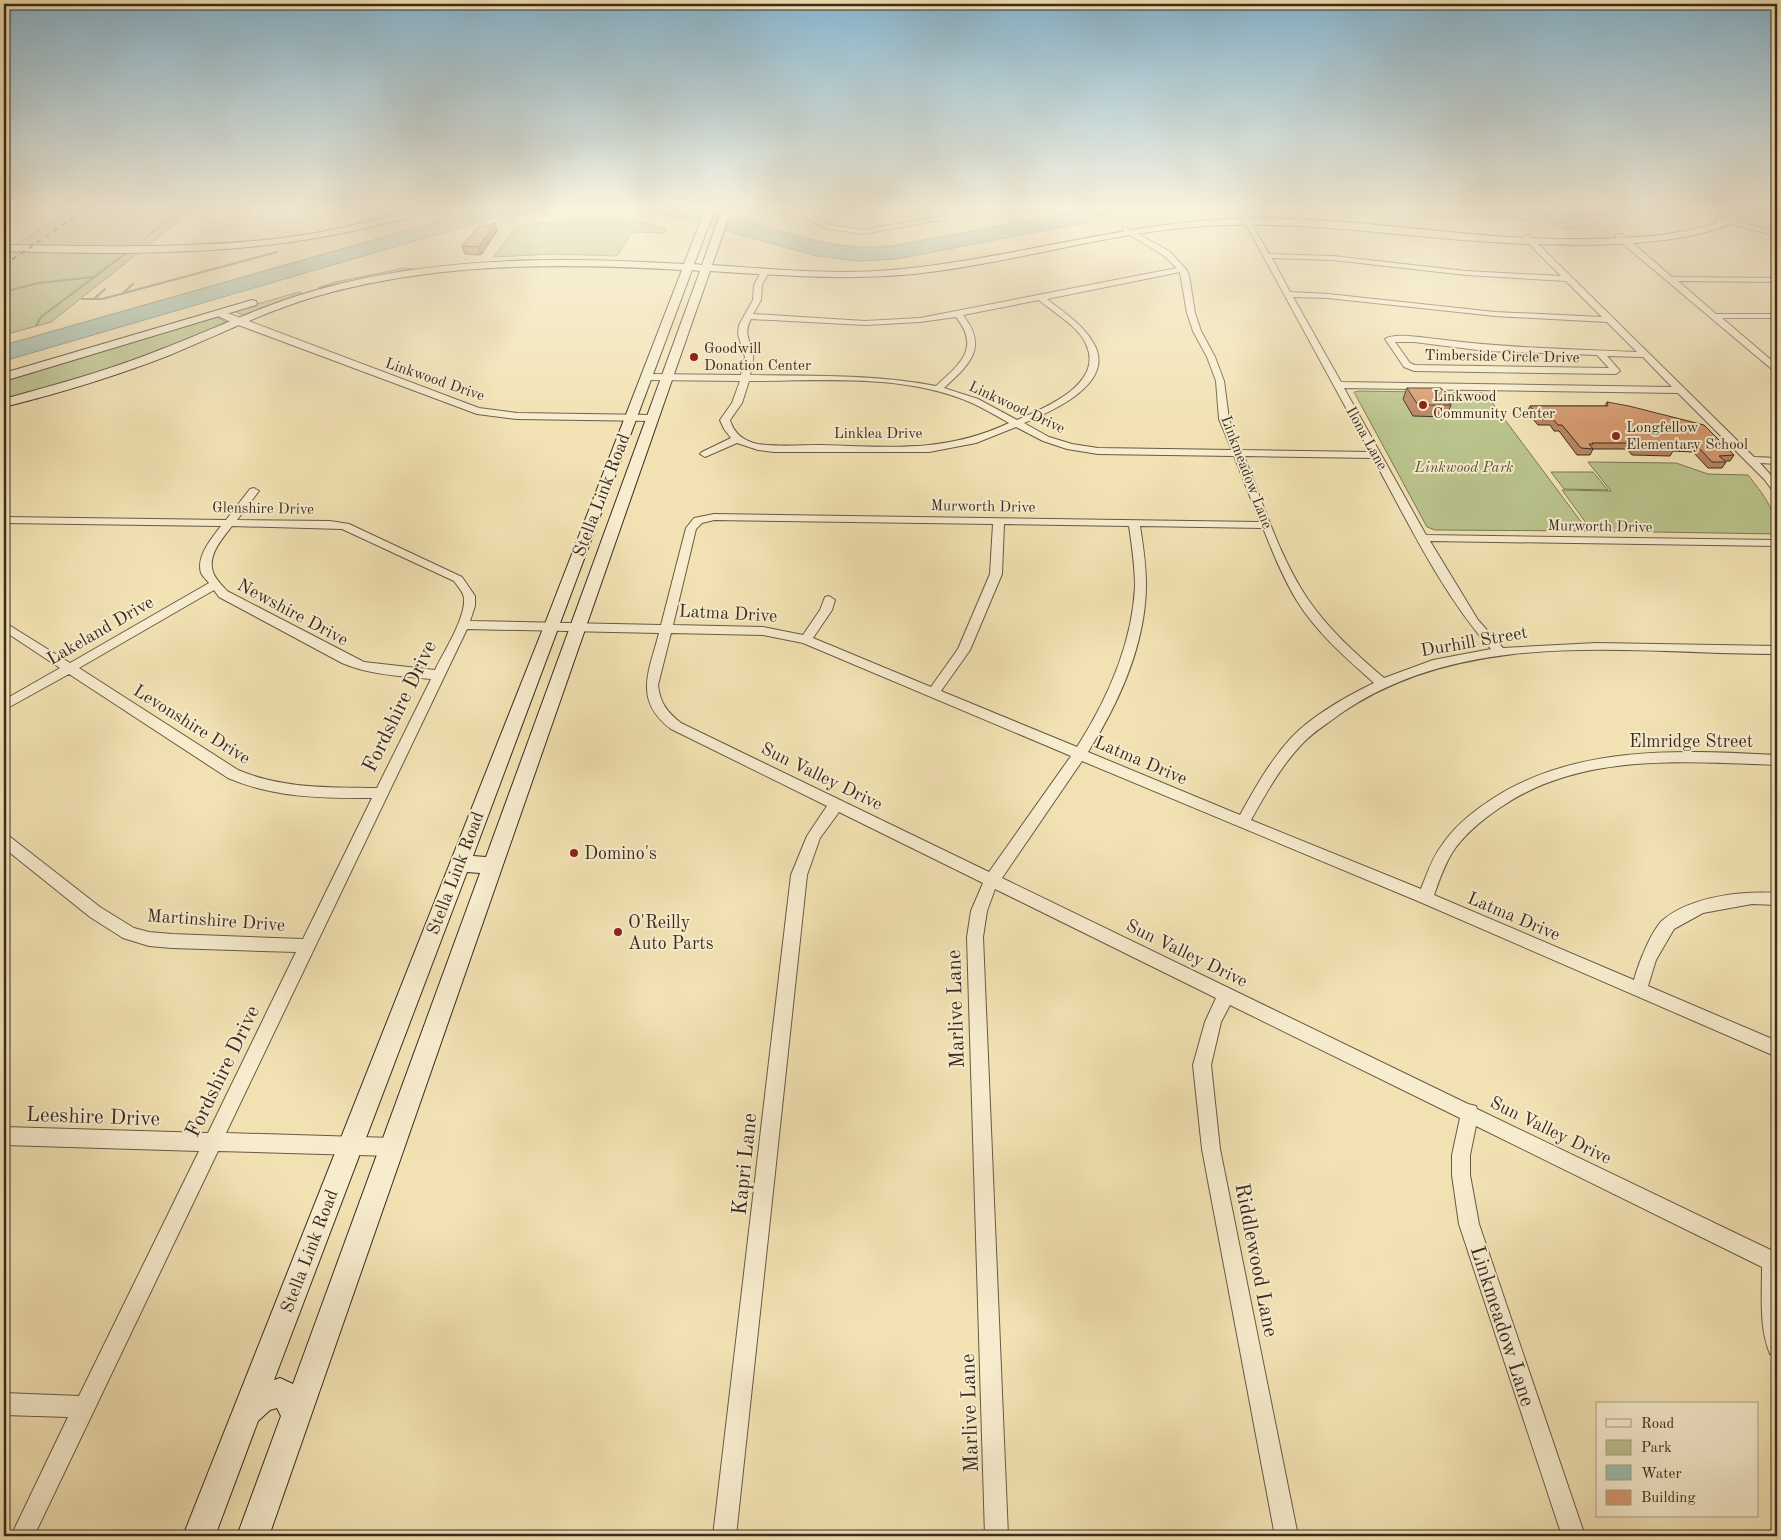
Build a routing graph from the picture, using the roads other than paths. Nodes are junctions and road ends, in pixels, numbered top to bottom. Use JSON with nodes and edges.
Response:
{"nodes":[{"id":1,"x":338,"y":281,"type":"edge"},
{"id":2,"x":683,"y":281,"type":"edge"},
{"id":3,"x":701,"y":281,"type":"edge"},
{"id":4,"x":760,"y":281,"type":"edge"},
{"id":5,"x":1124,"y":281,"type":"edge"},
{"id":6,"x":1186,"y":281,"type":"edge"},
{"id":7,"x":1280,"y":281,"type":"edge"},
{"id":8,"x":1570,"y":281,"type":"edge"},
{"id":9,"x":1672,"y":281,"type":"edge"},
{"id":10,"x":312,"y":290,"type":"junction"},
{"id":11,"x":1288,"y":294,"type":"junction"},
{"id":12,"x":1041,"y":298,"type":"junction"},
{"id":13,"x":219,"y":313,"type":"junction"},
{"id":14,"x":958,"y":314,"type":"junction"},
{"id":15,"x":749,"y":316,"type":"junction"},
{"id":16,"x":1713,"y":316,"type":"junction"},
{"id":17,"x":1777,"y":316,"type":"edge"},
{"id":18,"x":1609,"y":320,"type":"junction"},
{"id":19,"x":236,"y":321,"type":"junction"},
{"id":20,"x":661,"y":338,"type":"junction"},
{"id":21,"x":681,"y":338,"type":"junction"},
{"id":22,"x":1603,"y":357,"type":"junction"},
{"id":23,"x":1648,"y":358,"type":"junction"},
{"id":24,"x":1765,"y":359,"type":"junction"},
{"id":25,"x":1777,"y":359,"type":"edge"},
{"id":26,"x":1777,"y":369,"type":"edge"},
{"id":27,"x":667,"y":376,"type":"junction"},
{"id":28,"x":4,"y":377,"type":"edge"},
{"id":29,"x":746,"y":377,"type":"junction"},
{"id":30,"x":646,"y":378,"type":"junction"},
{"id":31,"x":1338,"y":385,"type":"junction"},
{"id":32,"x":938,"y":389,"type":"junction"},
{"id":33,"x":1680,"y":390,"type":"junction"},
{"id":34,"x":4,"y":403,"type":"edge"},
{"id":35,"x":630,"y":418,"type":"junction"},
{"id":36,"x":652,"y":418,"type":"junction"},
{"id":37,"x":1017,"y":423,"type":"junction"},
{"id":38,"x":737,"y":439,"type":"junction"},
{"id":39,"x":1236,"y":452,"type":"junction"},
{"id":40,"x":705,"y":454,"type":"dead end"},
{"id":41,"x":1376,"y":454,"type":"junction"},
{"id":42,"x":1750,"y":460,"type":"junction"},
{"id":43,"x":1777,"y":461,"type":"edge"},
{"id":44,"x":610,"y":472,"type":"junction"},
{"id":45,"x":1777,"y":489,"type":"edge"},
{"id":46,"x":254,"y":491,"type":"dead end"},
{"id":47,"x":621,"y":506,"type":"junction"},
{"id":48,"x":4,"y":520,"type":"edge"},
{"id":49,"x":698,"y":520,"type":"joint"},
{"id":50,"x":999,"y":522,"type":"junction"},
{"id":51,"x":229,"y":523,"type":"junction"},
{"id":52,"x":1134,"y":523,"type":"junction"},
{"id":53,"x":1267,"y":525,"type":"junction"},
{"id":54,"x":1422,"y":538,"type":"junction"},
{"id":55,"x":1777,"y":543,"type":"edge"},
{"id":56,"x":214,"y":585,"type":"junction"},
{"id":57,"x":830,"y":600,"type":"dead end"},
{"id":58,"x":463,"y":625,"type":"junction"},
{"id":59,"x":4,"y":626,"type":"edge"},
{"id":60,"x":551,"y":626,"type":"junction"},
{"id":61,"x":578,"y":627,"type":"junction"},
{"id":62,"x":667,"y":629,"type":"junction"},
{"id":63,"x":806,"y":640,"type":"junction"},
{"id":64,"x":1777,"y":650,"type":"edge"},
{"id":65,"x":1499,"y":651,"type":"junction"},
{"id":66,"x":69,"y":668,"type":"junction"},
{"id":67,"x":438,"y":675,"type":"junction"},
{"id":68,"x":1380,"y":682,"type":"junction"},
{"id":69,"x":933,"y":693,"type":"junction"},
{"id":70,"x":4,"y":706,"type":"edge"},
{"id":71,"x":506,"y":742,"type":"junction"},
{"id":72,"x":536,"y":742,"type":"junction"},
{"id":73,"x":1080,"y":754,"type":"junction"},
{"id":74,"x":1777,"y":760,"type":"edge"},
{"id":75,"x":382,"y":793,"type":"junction"},
{"id":76,"x":836,"y":806,"type":"junction"},
{"id":77,"x":1242,"y":822,"type":"junction"},
{"id":78,"x":4,"y":840,"type":"edge"},
{"id":79,"x":459,"y":864,"type":"junction"},
{"id":80,"x":493,"y":865,"type":"junction"},
{"id":81,"x":993,"y":880,"type":"junction"},
{"id":82,"x":1425,"y":898,"type":"junction"},
{"id":83,"x":1777,"y":898,"type":"edge"},
{"id":84,"x":308,"y":946,"type":"junction"},
{"id":85,"x":1639,"y":990,"type":"junction"},
{"id":86,"x":1226,"y":995,"type":"junction"},
{"id":87,"x":1777,"y":1049,"type":"edge"},
{"id":88,"x":1470,"y":1112,"type":"junction"},
{"id":89,"x":4,"y":1136,"type":"edge"},
{"id":90,"x":213,"y":1142,"type":"junction"},
{"id":91,"x":350,"y":1146,"type":"junction"},
{"id":92,"x":392,"y":1147,"type":"junction"},
{"id":93,"x":1774,"y":1262,"type":"edge"},
{"id":94,"x":1777,"y":1347,"type":"edge"},
{"id":95,"x":4,"y":1404,"type":"edge"},
{"id":96,"x":84,"y":1407,"type":"junction"},
{"id":97,"x":247,"y":1412,"type":"junction"},
{"id":98,"x":296,"y":1417,"type":"junction"},
{"id":99,"x":22,"y":1536,"type":"edge"},
{"id":100,"x":199,"y":1536,"type":"edge"},
{"id":101,"x":253,"y":1536,"type":"edge"},
{"id":102,"x":724,"y":1536,"type":"edge"},
{"id":103,"x":996,"y":1536,"type":"edge"},
{"id":104,"x":1286,"y":1536,"type":"edge"},
{"id":105,"x":1573,"y":1536,"type":"edge"}],
"edges":[{"from":1,"to":10,"type":"main road"},
{"from":2,"to":20,"type":"main road","name":"Stella Link Road"},
{"from":3,"to":21,"type":"main road","name":"Stella Link Road"},
{"from":4,"to":15,"type":"street"},
{"from":5,"to":12,"type":"street"},
{"from":6,"to":39,"type":"street","name":"Linkmeadow Lane"},
{"from":7,"to":11,"type":"street","name":"Ilona Lane"},
{"from":8,"to":18,"type":"street"},
{"from":9,"to":16,"type":"street"},
{"from":10,"to":13,"type":"main road"},
{"from":10,"to":19,"type":"main road"},
{"from":11,"to":18,"type":"street"},
{"from":11,"to":31,"type":"street","name":"Ilona Lane"},
{"from":12,"to":14,"type":"street"},
{"from":12,"to":37,"type":"street","name":"Linklea Drive"},
{"from":13,"to":19,"type":"street","name":"Linkwood Drive"},
{"from":13,"to":28,"type":"main road"},
{"from":14,"to":15,"type":"street"},
{"from":14,"to":32,"type":"street"},
{"from":15,"to":29,"type":"street"},
{"from":16,"to":17,"type":"street"},
{"from":16,"to":24,"type":"street"},
{"from":18,"to":23,"type":"street"},
{"from":19,"to":34,"type":"main road"},
{"from":19,"to":35,"type":"street","name":"Linkwood Drive"},
{"from":20,"to":21,"type":"main road"},
{"from":20,"to":30,"type":"main road","name":"Stella Link Road"},
{"from":21,"to":27,"type":"main road","name":"Stella Link Road"},
{"from":22,"to":22,"type":"street","name":"Timberside Circle Drive"},
{"from":22,"to":23,"type":"street","name":"Timberside Circle Drive"},
{"from":23,"to":33,"type":"street"},
{"from":24,"to":25,"type":"street"},
{"from":24,"to":26,"type":"street"},
{"from":27,"to":29,"type":"street","name":"Linkwood Drive"},
{"from":27,"to":30,"type":"street","name":"Linkwood Drive"},
{"from":27,"to":36,"type":"main road","name":"Stella Link Road"},
{"from":29,"to":32,"type":"street","name":"Linkwood Drive"},
{"from":29,"to":38,"type":"street"},
{"from":30,"to":35,"type":"main road","name":"Stella Link Road"},
{"from":31,"to":33,"type":"street"},
{"from":31,"to":41,"type":"street","name":"Ilona Lane"},
{"from":32,"to":37,"type":"street","name":"Linkwood Drive"},
{"from":33,"to":42,"type":"street"},
{"from":35,"to":36,"type":"street","name":"Linkwood Drive"},
{"from":35,"to":44,"type":"main road","name":"Stella Link Road"},
{"from":36,"to":47,"type":"main road","name":"Stella Link Road"},
{"from":37,"to":38,"type":"street","name":"Linklea Drive"},
{"from":37,"to":39,"type":"street","name":"Linkwood Drive"},
{"from":38,"to":40,"type":"street"},
{"from":39,"to":41,"type":"street","name":"Linkwood Drive"},
{"from":39,"to":53,"type":"street","name":"Linkmeadow Lane"},
{"from":41,"to":54,"type":"street","name":"Ilona Lane"},
{"from":42,"to":43,"type":"street"},
{"from":42,"to":45,"type":"street"},
{"from":44,"to":47,"type":"main road"},
{"from":44,"to":60,"type":"main road","name":"Stella Link Road"},
{"from":46,"to":51,"type":"street","name":"Newshire Drive"},
{"from":47,"to":61,"type":"main road","name":"Stella Link Road"},
{"from":48,"to":51,"type":"street","name":"Glenshire Drive"},
{"from":49,"to":50,"type":"street","name":"Murworth Drive"},
{"from":49,"to":62,"type":"street","name":"Sun Valley Drive"},
{"from":50,"to":52,"type":"street","name":"Murworth Drive"},
{"from":50,"to":69,"type":"street"},
{"from":51,"to":56,"type":"street","name":"Newshire Drive"},
{"from":51,"to":58,"type":"street","name":"Glenshire Drive"},
{"from":52,"to":53,"type":"street","name":"Murworth Drive"},
{"from":52,"to":73,"type":"street","name":"Marlive Lane"},
{"from":53,"to":68,"type":"street","name":"Linkmeadow Lane"},
{"from":54,"to":55,"type":"street","name":"Murworth Drive"},
{"from":54,"to":65,"type":"street","name":"Ilona Lane"},
{"from":56,"to":66,"type":"street","name":"Lakeland Drive"},
{"from":56,"to":67,"type":"street","name":"Newshire Drive"},
{"from":57,"to":63,"type":"street"},
{"from":58,"to":60,"type":"street","name":"Latma Drive"},
{"from":58,"to":67,"type":"street","name":"Fordshire Drive"},
{"from":59,"to":66,"type":"street","name":"Levonshire Drive"},
{"from":60,"to":61,"type":"street","name":"Latma Drive"},
{"from":60,"to":71,"type":"main road","name":"Stella Link Road"},
{"from":61,"to":62,"type":"street","name":"Latma Drive"},
{"from":61,"to":72,"type":"main road","name":"Stella Link Road"},
{"from":62,"to":63,"type":"street","name":"Latma Drive"},
{"from":62,"to":76,"type":"street","name":"Sun Valley Drive"},
{"from":63,"to":69,"type":"street","name":"Latma Drive"},
{"from":64,"to":65,"type":"street","name":"Durhill Street"},
{"from":65,"to":68,"type":"street","name":"Durhill Street"},
{"from":66,"to":70,"type":"street","name":"Lakeland Drive"},
{"from":66,"to":75,"type":"street","name":"Levonshire Drive"},
{"from":67,"to":75,"type":"street","name":"Fordshire Drive"},
{"from":68,"to":77,"type":"street","name":"Durhill Street"},
{"from":69,"to":73,"type":"street","name":"Latma Drive"},
{"from":71,"to":72,"type":"main road"},
{"from":71,"to":79,"type":"main road","name":"Stella Link Road"},
{"from":72,"to":80,"type":"main road","name":"Stella Link Road"},
{"from":73,"to":77,"type":"street","name":"Latma Drive"},
{"from":73,"to":81,"type":"street","name":"Marlive Lane"},
{"from":74,"to":82,"type":"street","name":"Elmridge Street"},
{"from":75,"to":84,"type":"street","name":"Fordshire Drive"},
{"from":76,"to":81,"type":"street","name":"Sun Valley Drive"},
{"from":76,"to":102,"type":"street","name":"Kapri Lane"},
{"from":77,"to":82,"type":"street","name":"Latma Drive"},
{"from":78,"to":84,"type":"street","name":"Martinshire Drive"},
{"from":79,"to":80,"type":"main road"},
{"from":79,"to":91,"type":"main road","name":"Stella Link Road"},
{"from":80,"to":92,"type":"main road","name":"Stella Link Road"},
{"from":81,"to":86,"type":"street","name":"Sun Valley Drive"},
{"from":81,"to":103,"type":"street","name":"Marlive Lane"},
{"from":82,"to":85,"type":"street","name":"Latma Drive"},
{"from":83,"to":85,"type":"street"},
{"from":84,"to":90,"type":"street","name":"Fordshire Drive"},
{"from":85,"to":87,"type":"street","name":"Latma Drive"},
{"from":86,"to":88,"type":"street","name":"Sun Valley Drive"},
{"from":86,"to":104,"type":"street","name":"Riddlewood Lane"},
{"from":88,"to":93,"type":"street","name":"Sun Valley Drive"},
{"from":88,"to":105,"type":"street","name":"Linkmeadow Lane"},
{"from":89,"to":90,"type":"street","name":"Leeshire Drive"},
{"from":90,"to":91,"type":"street","name":"Leeshire Drive"},
{"from":90,"to":96,"type":"street","name":"Fordshire Drive"},
{"from":91,"to":92,"type":"street","name":"Leeshire Drive"},
{"from":91,"to":97,"type":"main road","name":"Stella Link Road"},
{"from":92,"to":98,"type":"main road","name":"Stella Link Road"},
{"from":93,"to":94,"type":"street"},
{"from":95,"to":96,"type":"street"},
{"from":96,"to":99,"type":"street","name":"Fordshire Drive"},
{"from":97,"to":98,"type":"main road"},
{"from":97,"to":100,"type":"main road","name":"Stella Link Road"},
{"from":98,"to":101,"type":"main road","name":"Stella Link Road"}]}
